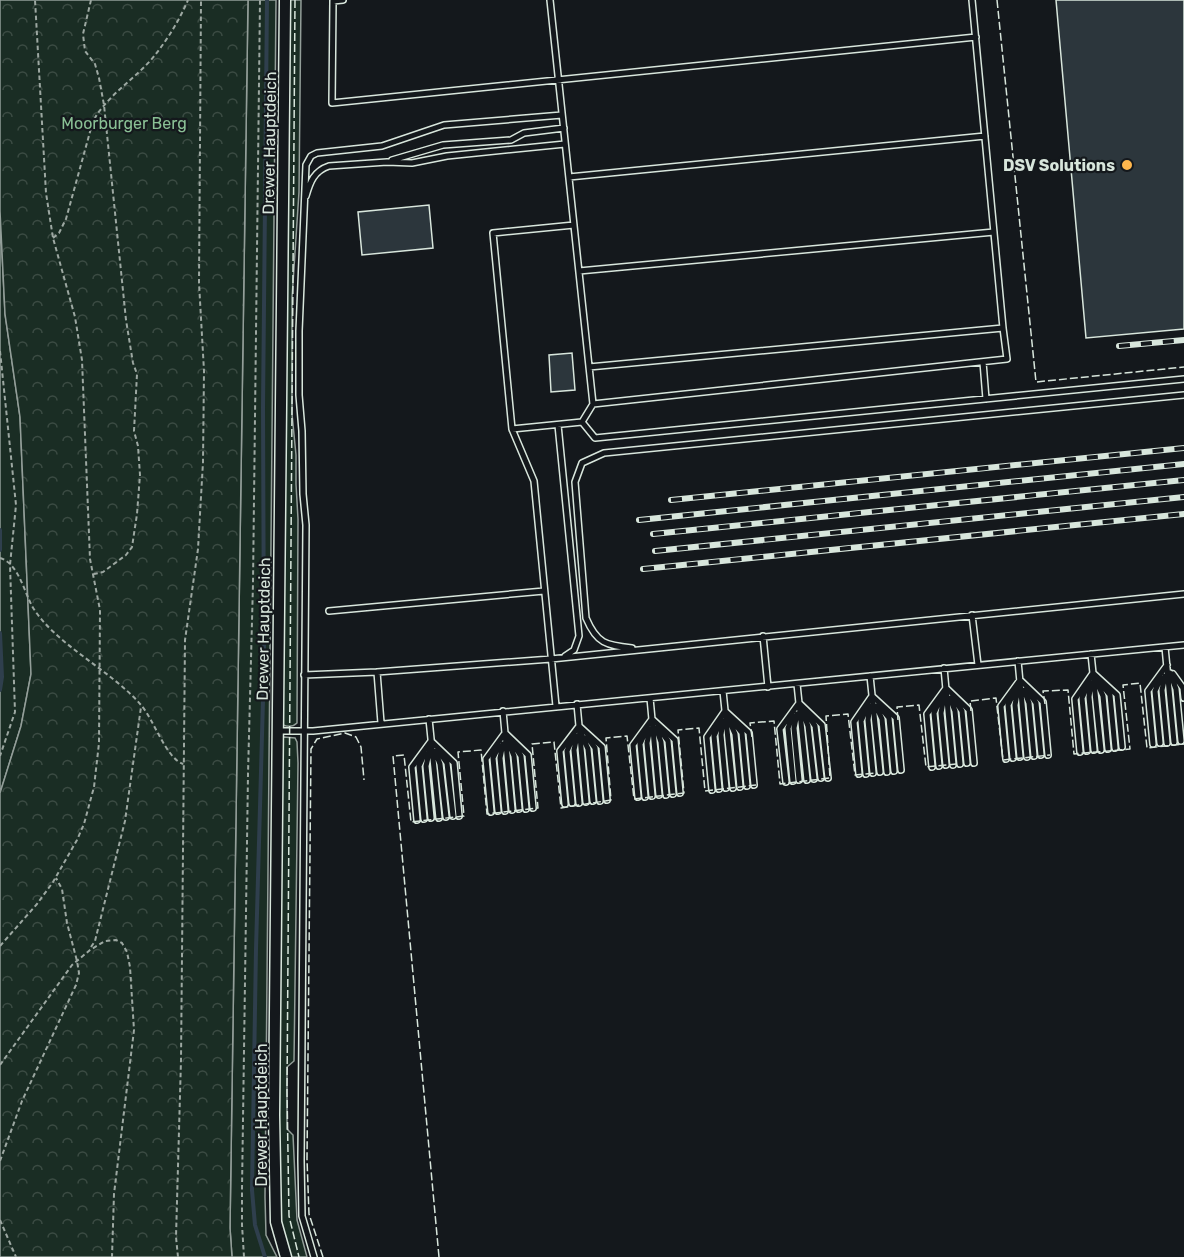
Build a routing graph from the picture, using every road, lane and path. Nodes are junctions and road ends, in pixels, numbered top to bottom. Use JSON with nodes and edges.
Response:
{"nodes":[{"id":1,"x":34,"y":0,"type":"edge"},
{"id":2,"x":91,"y":0,"type":"edge"},
{"id":3,"x":188,"y":0,"type":"edge"},
{"id":4,"x":201,"y":0,"type":"edge"},
{"id":5,"x":260,"y":0,"type":"edge"},
{"id":6,"x":285,"y":0,"type":"edge"},
{"id":7,"x":343,"y":0,"type":"edge"},
{"id":8,"x":550,"y":0,"type":"edge"},
{"id":9,"x":972,"y":0,"type":"edge"},
{"id":10,"x":976,"y":37,"type":"junction"},
{"id":11,"x":559,"y":80,"type":"junction"},
{"id":12,"x":104,"y":105,"type":"junction"},
{"id":13,"x":562,"y":115,"type":"junction"},
{"id":14,"x":564,"y":128,"type":"junction"},
{"id":15,"x":985,"y":136,"type":"junction"},
{"id":16,"x":565,"y":144,"type":"junction"},
{"id":17,"x":387,"y":162,"type":"junction"},
{"id":18,"x":569,"y":177,"type":"junction"},
{"id":19,"x":304,"y":207,"type":"junction"},
{"id":20,"x":574,"y":225,"type":"junction"},
{"id":21,"x":994,"y":232,"type":"junction"},
{"id":22,"x":53,"y":238,"type":"junction"},
{"id":23,"x":579,"y":271,"type":"junction"},
{"id":24,"x":1003,"y":328,"type":"junction"},
{"id":25,"x":0,"y":351,"type":"edge"},
{"id":26,"x":983,"y":362,"type":"junction"},
{"id":27,"x":589,"y":367,"type":"junction"},
{"id":28,"x":1184,"y":379,"type":"edge"},
{"id":29,"x":1184,"y":395,"type":"edge"},
{"id":30,"x":986,"y":399,"type":"junction"},
{"id":31,"x":593,"y":404,"type":"junction"},
{"id":32,"x":582,"y":422,"type":"junction"},
{"id":33,"x":558,"y":424,"type":"junction"},
{"id":34,"x":512,"y":429,"type":"junction"},
{"id":35,"x":0,"y":558,"type":"edge"},
{"id":36,"x":10,"y":565,"type":"junction"},
{"id":37,"x":93,"y":574,"type":"junction"},
{"id":38,"x":544,"y":591,"type":"junction"},
{"id":39,"x":1184,"y":594,"type":"edge"},
{"id":40,"x":330,"y":611,"type":"dead end"},
{"id":41,"x":972,"y":615,"type":"junction"},
{"id":42,"x":763,"y":636,"type":"junction"},
{"id":43,"x":1184,"y":645,"type":"edge"},
{"id":44,"x":1165,"y":647,"type":"junction"},
{"id":45,"x":643,"y":649,"type":"junction"},
{"id":46,"x":1091,"y":654,"type":"junction"},
{"id":47,"x":564,"y":657,"type":"junction"},
{"id":48,"x":551,"y":658,"type":"junction"},
{"id":49,"x":1018,"y":661,"type":"junction"},
{"id":50,"x":978,"y":664,"type":"junction"},
{"id":51,"x":1167,"y":666,"type":"junction"},
{"id":52,"x":944,"y":668,"type":"junction"},
{"id":53,"x":101,"y":669,"type":"junction"},
{"id":54,"x":376,"y":672,"type":"junction"},
{"id":55,"x":1093,"y":673,"type":"junction"},
{"id":56,"x":304,"y":675,"type":"junction"},
{"id":57,"x":870,"y":676,"type":"junction"},
{"id":58,"x":1020,"y":680,"type":"junction"},
{"id":59,"x":1184,"y":682,"type":"edge"},
{"id":60,"x":797,"y":684,"type":"junction"},
{"id":61,"x":768,"y":687,"type":"junction"},
{"id":62,"x":946,"y":688,"type":"junction"},
{"id":63,"x":723,"y":691,"type":"junction"},
{"id":64,"x":872,"y":696,"type":"junction"},
{"id":65,"x":650,"y":698,"type":"junction"},
{"id":66,"x":1184,"y":698,"type":"edge"},
{"id":67,"x":799,"y":703,"type":"junction"},
{"id":68,"x":577,"y":704,"type":"junction"},
{"id":69,"x":141,"y":706,"type":"junction"},
{"id":70,"x":556,"y":706,"type":"junction"},
{"id":71,"x":503,"y":711,"type":"junction"},
{"id":72,"x":725,"y":711,"type":"junction"},
{"id":73,"x":429,"y":719,"type":"junction"},
{"id":74,"x":652,"y":719,"type":"junction"},
{"id":75,"x":381,"y":723,"type":"junction"},
{"id":76,"x":579,"y":726,"type":"junction"},
{"id":77,"x":277,"y":731,"type":"junction"},
{"id":78,"x":304,"y":731,"type":"junction"},
{"id":79,"x":505,"y":733,"type":"junction"},
{"id":80,"x":431,"y":741,"type":"junction"},
{"id":81,"x":1178,"y":742,"type":"dead end"},
{"id":82,"x":1167,"y":743,"type":"dead end"},
{"id":83,"x":1157,"y":744,"type":"dead end"},
{"id":84,"x":1122,"y":747,"type":"dead end"},
{"id":85,"x":1115,"y":748,"type":"dead end"},
{"id":86,"x":1108,"y":749,"type":"dead end"},
{"id":87,"x":1097,"y":750,"type":"dead end"},
{"id":88,"x":1087,"y":751,"type":"dead end"},
{"id":89,"x":1080,"y":752,"type":"dead end"},
{"id":90,"x":1045,"y":755,"type":"dead end"},
{"id":91,"x":0,"y":756,"type":"edge"},
{"id":92,"x":1034,"y":756,"type":"dead end"},
{"id":93,"x":1020,"y":757,"type":"dead end"},
{"id":94,"x":1027,"y":757,"type":"dead end"},
{"id":95,"x":1013,"y":758,"type":"dead end"},
{"id":96,"x":1006,"y":759,"type":"dead end"},
{"id":97,"x":974,"y":763,"type":"dead end"},
{"id":98,"x":964,"y":764,"type":"dead end"},
{"id":99,"x":185,"y":765,"type":"junction"},
{"id":100,"x":946,"y":765,"type":"dead end"},
{"id":101,"x":953,"y":765,"type":"dead end"},
{"id":102,"x":939,"y":766,"type":"dead end"},
{"id":103,"x":932,"y":767,"type":"dead end"},
{"id":104,"x":901,"y":770,"type":"dead end"},
{"id":105,"x":894,"y":771,"type":"dead end"},
{"id":106,"x":880,"y":772,"type":"dead end"},
{"id":107,"x":887,"y":772,"type":"dead end"},
{"id":108,"x":869,"y":773,"type":"dead end"},
{"id":109,"x":859,"y":774,"type":"dead end"},
{"id":110,"x":824,"y":778,"type":"dead end"},
{"id":111,"x":814,"y":779,"type":"dead end"},
{"id":112,"x":807,"y":780,"type":"dead end"},
{"id":113,"x":796,"y":781,"type":"dead end"},
{"id":114,"x":786,"y":782,"type":"dead end"},
{"id":115,"x":747,"y":786,"type":"dead end"},
{"id":116,"x":754,"y":786,"type":"dead end"},
{"id":117,"x":736,"y":787,"type":"dead end"},
{"id":118,"x":722,"y":789,"type":"dead end"},
{"id":119,"x":712,"y":790,"type":"dead end"},
{"id":120,"x":680,"y":793,"type":"dead end"},
{"id":121,"x":670,"y":794,"type":"dead end"},
{"id":122,"x":659,"y":795,"type":"dead end"},
{"id":123,"x":645,"y":796,"type":"dead end"},
{"id":124,"x":652,"y":796,"type":"dead end"},
{"id":125,"x":638,"y":797,"type":"dead end"},
{"id":126,"x":607,"y":800,"type":"dead end"},
{"id":127,"x":600,"y":801,"type":"dead end"},
{"id":128,"x":590,"y":802,"type":"dead end"},
{"id":129,"x":572,"y":803,"type":"dead end"},
{"id":130,"x":579,"y":803,"type":"dead end"},
{"id":131,"x":565,"y":804,"type":"dead end"},
{"id":132,"x":533,"y":808,"type":"dead end"},
{"id":133,"x":523,"y":809,"type":"dead end"},
{"id":134,"x":512,"y":810,"type":"dead end"},
{"id":135,"x":502,"y":811,"type":"dead end"},
{"id":136,"x":491,"y":812,"type":"dead end"},
{"id":137,"x":456,"y":816,"type":"dead end"},
{"id":138,"x":446,"y":817,"type":"dead end"},
{"id":139,"x":435,"y":818,"type":"dead end"},
{"id":140,"x":424,"y":819,"type":"dead end"},
{"id":141,"x":417,"y":820,"type":"dead end"},
{"id":142,"x":56,"y":878,"type":"junction"},
{"id":143,"x":0,"y":946,"type":"edge"},
{"id":144,"x":90,"y":950,"type":"junction"},
{"id":145,"x":77,"y":961,"type":"junction"},
{"id":146,"x":0,"y":1065,"type":"edge"},
{"id":147,"x":0,"y":1161,"type":"edge"},
{"id":148,"x":0,"y":1220,"type":"edge"},
{"id":149,"x":16,"y":1257,"type":"edge"},
{"id":150,"x":112,"y":1257,"type":"edge"},
{"id":151,"x":178,"y":1257,"type":"edge"},
{"id":152,"x":244,"y":1257,"type":"edge"},
{"id":153,"x":286,"y":1257,"type":"edge"},
{"id":154,"x":314,"y":1257,"type":"edge"}],
"edges":[{"from":1,"to":22,"type":"path"},
{"from":2,"to":12,"type":"path"},
{"from":3,"to":12,"type":"path"},
{"from":4,"to":99,"type":"path"},
{"from":5,"to":152,"type":"path"},
{"from":6,"to":77,"type":"street","name":"Drewer Hauptdeich"},
{"from":7,"to":11,"type":"lane"},
{"from":8,"to":11,"type":"lane"},
{"from":9,"to":10,"type":"lane"},
{"from":10,"to":11,"type":"lane"},
{"from":10,"to":15,"type":"lane"},
{"from":11,"to":13,"type":"lane"},
{"from":12,"to":22,"type":"path"},
{"from":12,"to":37,"type":"path"},
{"from":13,"to":14,"type":"lane"},
{"from":13,"to":19,"type":"lane"},
{"from":14,"to":16,"type":"lane"},
{"from":14,"to":17,"type":"lane"},
{"from":15,"to":18,"type":"lane"},
{"from":15,"to":21,"type":"lane"},
{"from":16,"to":17,"type":"lane"},
{"from":16,"to":18,"type":"lane"},
{"from":17,"to":19,"type":"lane"},
{"from":18,"to":20,"type":"lane"},
{"from":19,"to":56,"type":"lane"},
{"from":20,"to":23,"type":"lane"},
{"from":20,"to":34,"type":"lane"},
{"from":21,"to":23,"type":"lane"},
{"from":21,"to":24,"type":"lane"},
{"from":22,"to":37,"type":"path"},
{"from":23,"to":27,"type":"lane"},
{"from":24,"to":26,"type":"lane"},
{"from":24,"to":27,"type":"lane"},
{"from":25,"to":36,"type":"path"},
{"from":26,"to":30,"type":"lane"},
{"from":26,"to":31,"type":"lane"},
{"from":27,"to":31,"type":"lane"},
{"from":28,"to":30,"type":"lane"},
{"from":29,"to":45,"type":"lane"},
{"from":30,"to":32,"type":"lane"},
{"from":31,"to":32,"type":"lane"},
{"from":32,"to":33,"type":"lane"},
{"from":33,"to":34,"type":"lane"},
{"from":33,"to":47,"type":"lane"},
{"from":34,"to":38,"type":"lane"},
{"from":35,"to":36,"type":"path"},
{"from":36,"to":53,"type":"path"},
{"from":36,"to":91,"type":"path"},
{"from":37,"to":53,"type":"path"},
{"from":38,"to":40,"type":"lane"},
{"from":38,"to":48,"type":"lane"},
{"from":39,"to":41,"type":"lane"},
{"from":41,"to":42,"type":"lane"},
{"from":41,"to":50,"type":"lane"},
{"from":42,"to":45,"type":"lane"},
{"from":42,"to":61,"type":"lane"},
{"from":43,"to":44,"type":"lane"},
{"from":44,"to":46,"type":"lane"},
{"from":44,"to":51,"type":"lane"},
{"from":45,"to":47,"type":"lane"},
{"from":46,"to":49,"type":"lane"},
{"from":46,"to":55,"type":"lane"},
{"from":47,"to":48,"type":"lane"},
{"from":48,"to":54,"type":"lane"},
{"from":48,"to":70,"type":"lane"},
{"from":49,"to":50,"type":"lane"},
{"from":49,"to":58,"type":"lane"},
{"from":50,"to":52,"type":"lane"},
{"from":51,"to":59,"type":"lane"},
{"from":51,"to":66,"type":"lane"},
{"from":51,"to":81,"type":"lane"},
{"from":51,"to":82,"type":"lane"},
{"from":51,"to":83,"type":"lane"},
{"from":52,"to":57,"type":"lane"},
{"from":52,"to":62,"type":"lane"},
{"from":53,"to":69,"type":"path"},
{"from":53,"to":142,"type":"path"},
{"from":54,"to":56,"type":"lane"},
{"from":54,"to":75,"type":"lane"},
{"from":55,"to":84,"type":"lane"},
{"from":55,"to":85,"type":"lane"},
{"from":55,"to":86,"type":"lane"},
{"from":55,"to":87,"type":"lane"},
{"from":55,"to":88,"type":"lane"},
{"from":55,"to":89,"type":"lane"},
{"from":56,"to":78,"type":"lane"},
{"from":57,"to":60,"type":"lane"},
{"from":57,"to":64,"type":"lane"},
{"from":58,"to":90,"type":"lane"},
{"from":58,"to":92,"type":"lane"},
{"from":58,"to":93,"type":"lane"},
{"from":58,"to":94,"type":"lane"},
{"from":58,"to":95,"type":"lane"},
{"from":58,"to":96,"type":"lane"},
{"from":60,"to":61,"type":"lane"},
{"from":60,"to":67,"type":"lane"},
{"from":61,"to":63,"type":"lane"},
{"from":62,"to":97,"type":"lane"},
{"from":62,"to":98,"type":"lane"},
{"from":62,"to":100,"type":"lane"},
{"from":62,"to":101,"type":"lane"},
{"from":62,"to":102,"type":"lane"},
{"from":62,"to":103,"type":"lane"},
{"from":63,"to":65,"type":"lane"},
{"from":63,"to":72,"type":"lane"},
{"from":64,"to":104,"type":"lane"},
{"from":64,"to":105,"type":"lane"},
{"from":64,"to":106,"type":"lane"},
{"from":64,"to":107,"type":"lane"},
{"from":64,"to":108,"type":"lane"},
{"from":64,"to":109,"type":"lane"},
{"from":65,"to":68,"type":"lane"},
{"from":65,"to":74,"type":"lane"},
{"from":67,"to":110,"type":"lane"},
{"from":67,"to":111,"type":"lane"},
{"from":67,"to":112,"type":"lane"},
{"from":67,"to":113,"type":"lane"},
{"from":67,"to":114,"type":"lane"},
{"from":68,"to":70,"type":"lane"},
{"from":68,"to":76,"type":"lane"},
{"from":69,"to":99,"type":"path"},
{"from":69,"to":144,"type":"path"},
{"from":70,"to":71,"type":"lane"},
{"from":71,"to":73,"type":"lane"},
{"from":71,"to":79,"type":"lane"},
{"from":72,"to":115,"type":"lane"},
{"from":72,"to":116,"type":"lane"},
{"from":72,"to":117,"type":"lane"},
{"from":72,"to":118,"type":"lane"},
{"from":72,"to":119,"type":"lane"},
{"from":73,"to":75,"type":"lane"},
{"from":73,"to":80,"type":"lane"},
{"from":74,"to":120,"type":"lane"},
{"from":74,"to":121,"type":"lane"},
{"from":74,"to":122,"type":"lane"},
{"from":74,"to":123,"type":"lane"},
{"from":74,"to":124,"type":"lane"},
{"from":74,"to":125,"type":"lane"},
{"from":75,"to":78,"type":"lane"},
{"from":76,"to":126,"type":"lane"},
{"from":76,"to":127,"type":"lane"},
{"from":76,"to":128,"type":"lane"},
{"from":76,"to":129,"type":"lane"},
{"from":76,"to":130,"type":"lane"},
{"from":76,"to":131,"type":"lane"},
{"from":77,"to":78,"type":"lane"},
{"from":77,"to":153,"type":"street","name":"Drewer Hauptdeich"},
{"from":78,"to":154,"type":"lane"},
{"from":79,"to":132,"type":"lane"},
{"from":79,"to":133,"type":"lane"},
{"from":79,"to":134,"type":"lane"},
{"from":79,"to":135,"type":"lane"},
{"from":79,"to":136,"type":"lane"},
{"from":80,"to":137,"type":"lane"},
{"from":80,"to":138,"type":"lane"},
{"from":80,"to":139,"type":"lane"},
{"from":80,"to":140,"type":"lane"},
{"from":80,"to":141,"type":"lane"},
{"from":99,"to":151,"type":"path"},
{"from":142,"to":143,"type":"path"},
{"from":142,"to":145,"type":"path"},
{"from":144,"to":145,"type":"path"},
{"from":144,"to":150,"type":"path"},
{"from":145,"to":146,"type":"path"},
{"from":145,"to":147,"type":"path"},
{"from":148,"to":149,"type":"path"}]}
